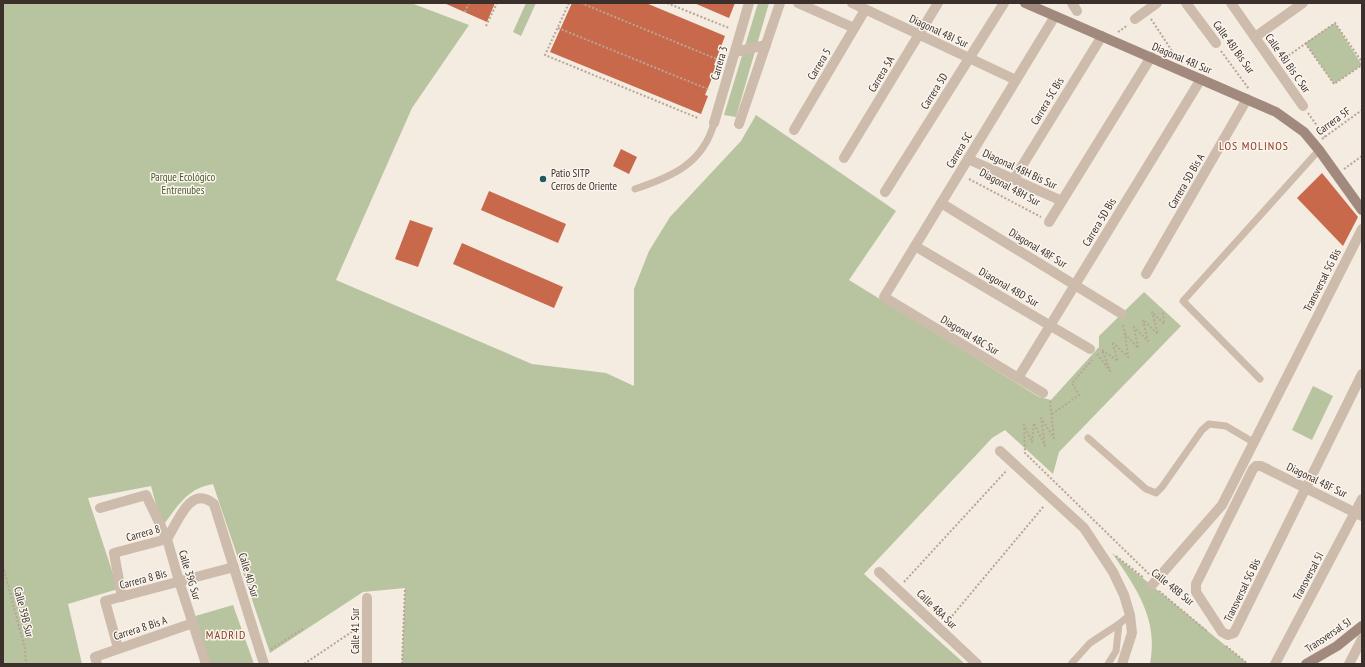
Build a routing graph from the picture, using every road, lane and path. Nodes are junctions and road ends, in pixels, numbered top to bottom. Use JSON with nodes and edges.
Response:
{"nodes":[{"id":1,"x":469,"y":3,"type":"edge"},
{"id":2,"x":496,"y":3,"type":"edge"},
{"id":3,"x":569,"y":3,"type":"edge"},
{"id":4,"x":581,"y":3,"type":"edge"},
{"id":5,"x":667,"y":3,"type":"edge"},
{"id":6,"x":749,"y":3,"type":"edge"},
{"id":7,"x":780,"y":3,"type":"edge"},
{"id":8,"x":798,"y":3,"type":"edge"},
{"id":9,"x":852,"y":3,"type":"edge"},
{"id":10,"x":938,"y":3,"type":"edge"},
{"id":11,"x":1004,"y":3,"type":"edge"},
{"id":12,"x":1025,"y":3,"type":"edge"},
{"id":13,"x":1157,"y":3,"type":"edge"},
{"id":14,"x":1231,"y":3,"type":"edge"},
{"id":15,"x":1303,"y":3,"type":"edge"},
{"id":16,"x":1188,"y":4,"type":"edge"},
{"id":17,"x":865,"y":10,"type":"junction"},
{"id":18,"x":1146,"y":11,"type":"junction"},
{"id":19,"x":465,"y":12,"type":"dead end"},
{"id":20,"x":1055,"y":16,"type":"junction"},
{"id":21,"x":1135,"y":19,"type":"joint"},
{"id":22,"x":486,"y":26,"type":"dead end"},
{"id":23,"x":558,"y":28,"type":"junction"},
{"id":24,"x":728,"y":28,"type":"dead end"},
{"id":25,"x":854,"y":28,"type":"junction"},
{"id":26,"x":919,"y":35,"type":"junction"},
{"id":27,"x":1255,"y":37,"type":"junction"},
{"id":28,"x":1105,"y":38,"type":"junction"},
{"id":29,"x":1216,"y":43,"type":"joint"},
{"id":30,"x":1305,"y":43,"type":"junction"},
{"id":31,"x":766,"y":45,"type":"junction"},
{"id":32,"x":735,"y":52,"type":"junction"},
{"id":33,"x":970,"y":58,"type":"junction"},
{"id":34,"x":1151,"y":58,"type":"junction"},
{"id":35,"x":719,"y":60,"type":"dead end"},
{"id":36,"x":1362,"y":64,"type":"edge"},
{"id":37,"x":1275,"y":65,"type":"junction"},
{"id":38,"x":1186,"y":73,"type":"junction"},
{"id":39,"x":1201,"y":79,"type":"junction"},
{"id":40,"x":1016,"y":80,"type":"junction"},
{"id":41,"x":710,"y":90,"type":"dead end"},
{"id":42,"x":1248,"y":99,"type":"junction"},
{"id":43,"x":1261,"y":105,"type":"junction"},
{"id":44,"x":1303,"y":106,"type":"joint"},
{"id":45,"x":1362,"y":110,"type":"edge"},
{"id":46,"x":698,"y":118,"type":"dead end"},
{"id":47,"x":739,"y":124,"type":"dead end"},
{"id":48,"x":713,"y":126,"type":"joint"},
{"id":49,"x":794,"y":130,"type":"dead end"},
{"id":50,"x":1325,"y":137,"type":"junction"},
{"id":51,"x":1317,"y":147,"type":"junction"},
{"id":52,"x":1362,"y":156,"type":"edge"},
{"id":53,"x":844,"y":158,"type":"dead end"},
{"id":54,"x":968,"y":158,"type":"junction"},
{"id":55,"x":959,"y":174,"type":"junction"},
{"id":56,"x":1336,"y":174,"type":"junction"},
{"id":57,"x":1014,"y":179,"type":"junction"},
{"id":58,"x":635,"y":189,"type":"dead end"},
{"id":59,"x":885,"y":192,"type":"dead end"},
{"id":60,"x":1062,"y":201,"type":"junction"},
{"id":61,"x":941,"y":203,"type":"junction"},
{"id":62,"x":1362,"y":210,"type":"edge"},
{"id":63,"x":1049,"y":222,"type":"joint"},
{"id":64,"x":1362,"y":228,"type":"edge"},
{"id":65,"x":915,"y":246,"type":"junction"},
{"id":66,"x":1146,"y":274,"type":"dead end"},
{"id":67,"x":1075,"y":285,"type":"junction"},
{"id":68,"x":884,"y":297,"type":"joint"},
{"id":69,"x":1163,"y":312,"type":"dead end"},
{"id":70,"x":1122,"y":314,"type":"dead end"},
{"id":71,"x":1050,"y":325,"type":"junction"},
{"id":72,"x":1090,"y":349,"type":"dead end"},
{"id":73,"x":1362,"y":374,"type":"edge"},
{"id":74,"x":1018,"y":378,"type":"junction"},
{"id":75,"x":1260,"y":379,"type":"dead end"},
{"id":76,"x":1043,"y":393,"type":"joint"},
{"id":77,"x":1052,"y":414,"type":"junction"},
{"id":78,"x":1088,"y":438,"type":"dead end"},
{"id":79,"x":1253,"y":442,"type":"junction"},
{"id":80,"x":1000,"y":451,"type":"dead end"},
{"id":81,"x":1014,"y":462,"type":"junction"},
{"id":82,"x":1261,"y":466,"type":"joint"},
{"id":83,"x":1306,"y":488,"type":"junction"},
{"id":84,"x":1050,"y":498,"type":"junction"},
{"id":85,"x":205,"y":499,"type":"joint"},
{"id":86,"x":1362,"y":499,"type":"edge"},
{"id":87,"x":100,"y":508,"type":"dead end"},
{"id":88,"x":1359,"y":514,"type":"edge"},
{"id":89,"x":167,"y":539,"type":"junction"},
{"id":90,"x":1112,"y":552,"type":"dead end"},
{"id":91,"x":3,"y":566,"type":"edge"},
{"id":92,"x":234,"y":567,"type":"junction"},
{"id":93,"x":879,"y":572,"type":"dead end"},
{"id":94,"x":178,"y":581,"type":"junction"},
{"id":95,"x":1154,"y":583,"type":"junction"},
{"id":96,"x":405,"y":588,"type":"dead end"},
{"id":97,"x":898,"y":589,"type":"junction"},
{"id":98,"x":122,"y":597,"type":"junction"},
{"id":99,"x":367,"y":598,"type":"dead end"},
{"id":100,"x":1130,"y":614,"type":"junction"},
{"id":101,"x":367,"y":622,"type":"junction"},
{"id":102,"x":193,"y":623,"type":"junction"},
{"id":103,"x":1119,"y":624,"type":"junction"},
{"id":104,"x":1362,"y":626,"type":"edge"},
{"id":105,"x":303,"y":629,"type":"dead end"},
{"id":106,"x":941,"y":630,"type":"junction"},
{"id":107,"x":1213,"y":636,"type":"dead end"},
{"id":108,"x":1362,"y":639,"type":"edge"},
{"id":109,"x":1226,"y":646,"type":"dead end"},
{"id":110,"x":118,"y":648,"type":"junction"},
{"id":111,"x":262,"y":659,"type":"edge"},
{"id":112,"x":96,"y":660,"type":"edge"},
{"id":113,"x":26,"y":664,"type":"edge"},
{"id":114,"x":206,"y":664,"type":"edge"},
{"id":115,"x":304,"y":664,"type":"edge"},
{"id":116,"x":367,"y":664,"type":"edge"},
{"id":117,"x":402,"y":664,"type":"edge"},
{"id":118,"x":977,"y":664,"type":"edge"},
{"id":119,"x":1071,"y":664,"type":"edge"},
{"id":120,"x":1108,"y":664,"type":"edge"},
{"id":121,"x":1122,"y":664,"type":"edge"},
{"id":122,"x":1248,"y":664,"type":"edge"},
{"id":123,"x":1275,"y":664,"type":"edge"},
{"id":124,"x":1306,"y":664,"type":"edge"},
{"id":125,"x":1349,"y":664,"type":"edge"}],
"edges":[{"from":1,"to":19,"type":"path"},
{"from":2,"to":22,"type":"path"},
{"from":3,"to":23,"type":"path"},
{"from":4,"to":35,"type":"path"},
{"from":5,"to":24,"type":"path"},
{"from":6,"to":32,"type":"street","name":"Carrera 3"},
{"from":7,"to":31,"type":"street"},
{"from":8,"to":25,"type":"street"},
{"from":9,"to":17,"type":"street","name":"Diagonal 48I Sur"},
{"from":10,"to":26,"type":"street","name":"Carrera 5A"},
{"from":11,"to":33,"type":"street","name":"Carrera 5D"},
{"from":12,"to":20,"type":"street","name":"Diagonal 48J Sur"},
{"from":13,"to":18,"type":"street"},
{"from":14,"to":27,"type":"street","name":"Calle 48J Bis C Sur"},
{"from":15,"to":27,"type":"street"},
{"from":16,"to":29,"type":"street","name":"Calle 48J Bis Sur"},
{"from":17,"to":25,"type":"street","name":"Carrera 5"},
{"from":17,"to":26,"type":"street","name":"Diagonal 48I Sur"},
{"from":18,"to":21,"type":"street"},
{"from":18,"to":38,"type":"path"},
{"from":20,"to":28,"type":"street","name":"Diagonal 48J Sur"},
{"from":20,"to":40,"type":"street","name":"Carrera 5C"},
{"from":21,"to":28,"type":"path"},
{"from":23,"to":41,"type":"path"},
{"from":23,"to":46,"type":"path"},
{"from":25,"to":49,"type":"street","name":"Carrera 5"},
{"from":26,"to":33,"type":"street","name":"Diagonal 48I Sur"},
{"from":26,"to":53,"type":"street","name":"Carrera 5A"},
{"from":27,"to":37,"type":"street","name":"Calle 48J Bis C Sur"},
{"from":28,"to":34,"type":"street","name":"Diagonal 48J Sur"},
{"from":28,"to":57,"type":"street","name":"Carrera 5C Bis"},
{"from":29,"to":43,"type":"path","name":"Calle 48J Bis Sur"},
{"from":30,"to":36,"type":"path"},
{"from":30,"to":36,"type":"path"},
{"from":30,"to":37,"type":"path"},
{"from":31,"to":32,"type":"street"},
{"from":31,"to":47,"type":"street"},
{"from":32,"to":48,"type":"street","name":"Carrera 3"},
{"from":33,"to":40,"type":"street","name":"Diagonal 48I Sur"},
{"from":33,"to":59,"type":"street","name":"Carrera 5D"},
{"from":34,"to":38,"type":"street","name":"Diagonal 48J Sur"},
{"from":34,"to":60,"type":"street"},
{"from":37,"to":44,"type":"street","name":"Calle 48J Bis C Sur"},
{"from":38,"to":39,"type":"street","name":"Diagonal 48J Sur"},
{"from":39,"to":42,"type":"street","name":"Diagonal 48J Sur"},
{"from":39,"to":67,"type":"street","name":"Carrera 5D Bis"},
{"from":40,"to":54,"type":"street","name":"Carrera 5C"},
{"from":42,"to":43,"type":"street","name":"Diagonal 48J Sur"},
{"from":42,"to":66,"type":"street","name":"Carrera 5D Bis A"},
{"from":43,"to":51,"type":"street","name":"Diagonal 48J Sur"},
{"from":44,"to":50,"type":"path","name":"Calle 48J Bis C Sur"},
{"from":45,"to":50,"type":"path","name":"Carrera 5F"},
{"from":48,"to":58,"type":"lane"},
{"from":50,"to":51,"type":"path","name":"Carrera 5F"},
{"from":51,"to":56,"type":"street","name":"Diagonal 48J Sur"},
{"from":51,"to":75,"type":"lane"},
{"from":52,"to":56,"type":"path"},
{"from":54,"to":55,"type":"street","name":"Carrera 5C"},
{"from":54,"to":57,"type":"street","name":"Diagonal 48H Bis Sur"},
{"from":55,"to":61,"type":"street","name":"Carrera 5C"},
{"from":55,"to":63,"type":"path","name":"Diagonal 48H Sur"},
{"from":56,"to":62,"type":"street","name":"Diagonal 48J Sur"},
{"from":57,"to":60,"type":"street","name":"Diagonal 48H Bis Sur"},
{"from":60,"to":63,"type":"street"},
{"from":61,"to":65,"type":"street","name":"Carrera 5C"},
{"from":61,"to":67,"type":"street","name":"Diagonal 48F Sur"},
{"from":64,"to":79,"type":"street","name":"Transversal 5G Bis"},
{"from":65,"to":68,"type":"street","name":"Carrera 5C"},
{"from":65,"to":71,"type":"street","name":"Diagonal 48D Sur"},
{"from":67,"to":70,"type":"street","name":"Diagonal 48F Sur"},
{"from":67,"to":71,"type":"street","name":"Carrera 5D Bis"},
{"from":68,"to":74,"type":"street","name":"Diagonal 48C Sur"},
{"from":69,"to":77,"type":"path"},
{"from":71,"to":72,"type":"street","name":"Diagonal 48D Sur"},
{"from":71,"to":74,"type":"street","name":"Carrera 5D Bis"},
{"from":73,"to":83,"type":"street","name":"Transversal 5G Bis"},
{"from":74,"to":76,"type":"street","name":"Diagonal 48C Sur"},
{"from":76,"to":77,"type":"path"},
{"from":77,"to":95,"type":"path"},
{"from":78,"to":79,"type":"lane"},
{"from":79,"to":95,"type":"street","name":"Transversal 5G Bis"},
{"from":80,"to":81,"type":"street"},
{"from":81,"to":84,"type":"street"},
{"from":81,"to":97,"type":"path"},
{"from":82,"to":83,"type":"street","name":"Diagonal 48F Sur"},
{"from":82,"to":83,"type":"street","name":"Transversal 5G Bis"},
{"from":83,"to":88,"type":"street","name":"Diagonal 48F Sur"},
{"from":84,"to":100,"type":"street"},
{"from":84,"to":106,"type":"path"},
{"from":85,"to":89,"type":"street","name":"Carrera 8"},
{"from":85,"to":92,"type":"street","name":"Calle 40 Sur"},
{"from":86,"to":88,"type":"street","name":"Transversal 5I"},
{"from":87,"to":89,"type":"street","name":"Calle 39G Sur"},
{"from":88,"to":123,"type":"street","name":"Transversal 5I"},
{"from":89,"to":94,"type":"street","name":"Calle 39G Sur"},
{"from":89,"to":98,"type":"street","name":"Carrera 8"},
{"from":90,"to":95,"type":"path","name":"Calle 48B Sur"},
{"from":91,"to":113,"type":"path","name":"Calle 39B Sur"},
{"from":92,"to":94,"type":"street","name":"Carrera 8 Bis"},
{"from":92,"to":111,"type":"street","name":"Calle 40 Sur"},
{"from":93,"to":97,"type":"street","name":"Calle 48A Sur"},
{"from":94,"to":98,"type":"street","name":"Carrera 8 Bis"},
{"from":94,"to":102,"type":"street","name":"Calle 39G Sur"},
{"from":95,"to":107,"type":"path","name":"Calle 48B Sur"},
{"from":96,"to":117,"type":"path"},
{"from":97,"to":106,"type":"street","name":"Calle 48A Sur"},
{"from":98,"to":110,"type":"street","name":"Carrera 8 Bis"},
{"from":99,"to":101,"type":"street","name":"Calle 41 Sur"},
{"from":100,"to":103,"type":"lane"},
{"from":100,"to":121,"type":"street"},
{"from":101,"to":115,"type":"path"},
{"from":101,"to":116,"type":"street","name":"Calle 41 Sur"},
{"from":102,"to":110,"type":"street","name":"Carrera 8 Bis A"},
{"from":102,"to":114,"type":"street","name":"Calle 39G Sur"},
{"from":103,"to":119,"type":"lane"},
{"from":103,"to":120,"type":"lane"},
{"from":104,"to":124,"type":"street","name":"Transversal 5J"},
{"from":105,"to":111,"type":"path"},
{"from":106,"to":118,"type":"street","name":"Calle 48A Sur"},
{"from":108,"to":125,"type":"street"},
{"from":109,"to":122,"type":"path"},
{"from":110,"to":112,"type":"street","name":"Carrera 8 Bis A"}]}
